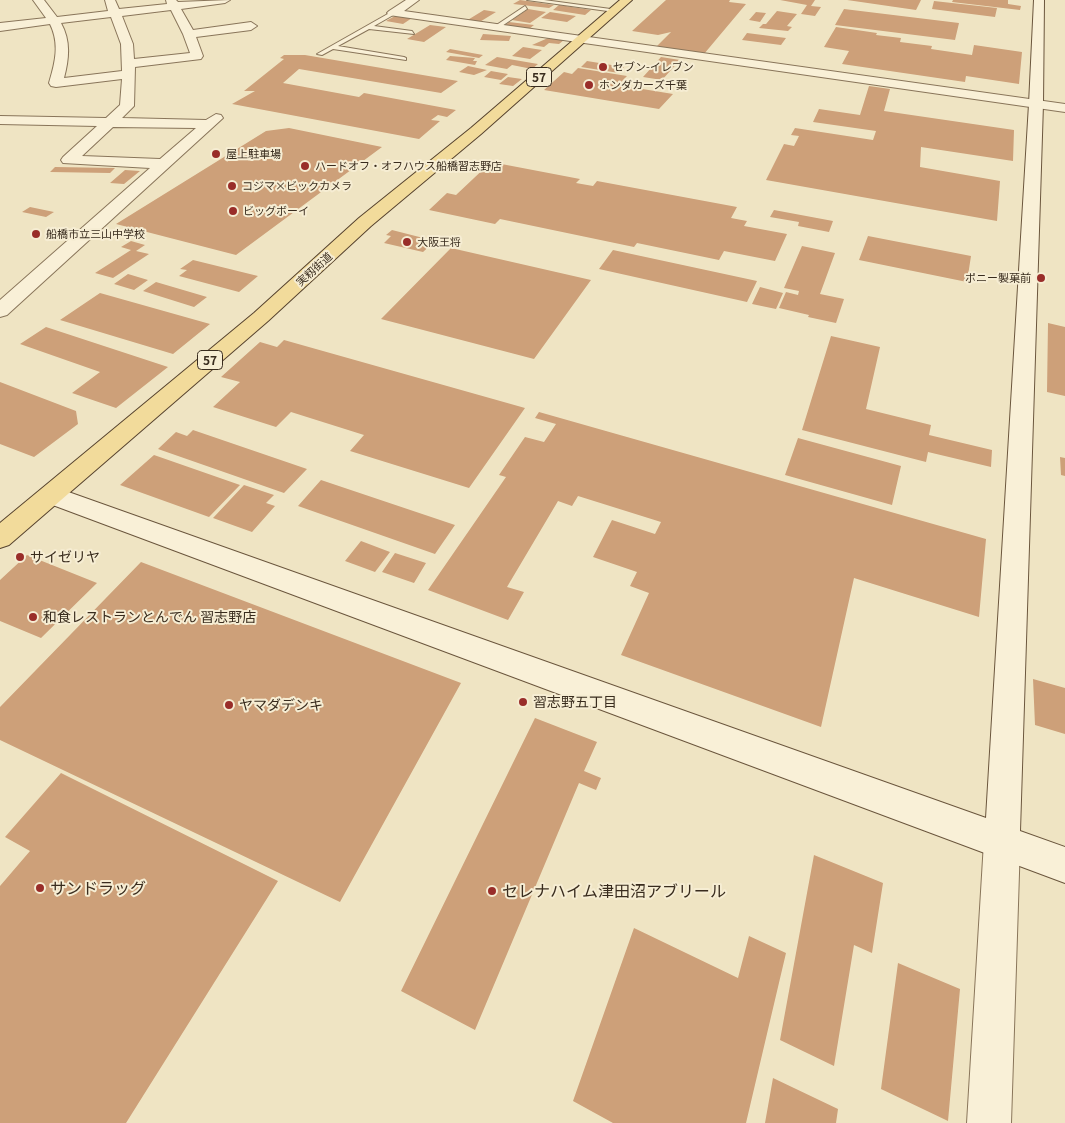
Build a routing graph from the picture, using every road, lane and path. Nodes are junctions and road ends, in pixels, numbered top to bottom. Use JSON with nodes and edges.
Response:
{"nodes":[{"id":1,"x":38,"y":0,"type":"edge"},
{"id":2,"x":225,"y":0,"type":"edge"},
{"id":3,"x":414,"y":0,"type":"edge"},
{"id":4,"x":530,"y":0,"type":"edge"},
{"id":5,"x":627,"y":0,"type":"edge"},
{"id":6,"x":1039,"y":0,"type":"edge"},
{"id":7,"x":173,"y":3,"type":"edge"},
{"id":8,"x":112,"y":7,"type":"edge"},
{"id":9,"x":236,"y":7,"type":"edge"},
{"id":10,"x":525,"y":8,"type":"dead end"},
{"id":11,"x":615,"y":10,"type":"junction"},
{"id":12,"x":393,"y":13,"type":"junction"},
{"id":13,"x":55,"y":20,"type":"junction"},
{"id":14,"x":0,"y":27,"type":"edge"},
{"id":15,"x":369,"y":27,"type":"junction"},
{"id":16,"x":497,"y":28,"type":"junction"},
{"id":17,"x":189,"y":34,"type":"junction"},
{"id":18,"x":412,"y":34,"type":"dead end"},
{"id":19,"x":582,"y":40,"type":"junction"},
{"id":20,"x":332,"y":47,"type":"junction"},
{"id":21,"x":320,"y":54,"type":"dead end"},
{"id":22,"x":404,"y":59,"type":"dead end"},
{"id":23,"x":128,"y":69,"type":"junction"},
{"id":24,"x":128,"y":91,"type":"junction"},
{"id":25,"x":110,"y":92,"type":"dead end"},
{"id":26,"x":74,"y":95,"type":"dead end"},
{"id":27,"x":56,"y":96,"type":"dead end"},
{"id":28,"x":1036,"y":104,"type":"junction"},
{"id":29,"x":1065,"y":108,"type":"edge"},
{"id":30,"x":221,"y":114,"type":"dead end"},
{"id":31,"x":0,"y":120,"type":"edge"},
{"id":32,"x":112,"y":122,"type":"junction"},
{"id":33,"x":209,"y":124,"type":"junction"},
{"id":34,"x":164,"y":164,"type":"junction"},
{"id":35,"x":0,"y":311,"type":"edge"},
{"id":36,"x":51,"y":495,"type":"junction"},
{"id":37,"x":0,"y":538,"type":"edge"},
{"id":38,"x":1002,"y":842,"type":"junction"},
{"id":39,"x":1065,"y":865,"type":"edge"},
{"id":40,"x":989,"y":1123,"type":"edge"}],
"edges":[{"from":1,"to":13,"type":"street"},
{"from":2,"to":7,"type":"street"},
{"from":3,"to":12,"type":"street"},
{"from":4,"to":11,"type":"lane"},
{"from":5,"to":11,"type":"main road","name":"実籾街道","number":"57"},
{"from":6,"to":28,"type":"street"},
{"from":7,"to":8,"type":"street"},
{"from":7,"to":17,"type":"street"},
{"from":8,"to":13,"type":"street"},
{"from":8,"to":23,"type":"street"},
{"from":9,"to":17,"type":"street"},
{"from":10,"to":16,"type":"lane"},
{"from":11,"to":19,"type":"main road","name":"実籾街道","number":"57"},
{"from":12,"to":15,"type":"lane"},
{"from":12,"to":16,"type":"street"},
{"from":13,"to":14,"type":"street"},
{"from":13,"to":23,"type":"street"},
{"from":15,"to":18,"type":"lane"},
{"from":15,"to":20,"type":"lane"},
{"from":16,"to":19,"type":"street"},
{"from":17,"to":23,"type":"street"},
{"from":19,"to":28,"type":"street"},
{"from":19,"to":36,"type":"main road","name":"実籾街道","number":"57"},
{"from":20,"to":21,"type":"lane"},
{"from":20,"to":22,"type":"lane"},
{"from":23,"to":24,"type":"street"},
{"from":24,"to":25,"type":"street"},
{"from":24,"to":32,"type":"street"},
{"from":26,"to":27,"type":"street"},
{"from":28,"to":29,"type":"street"},
{"from":28,"to":38,"type":"street"},
{"from":30,"to":33,"type":"street"},
{"from":31,"to":32,"type":"street"},
{"from":32,"to":33,"type":"street"},
{"from":32,"to":34,"type":"street"},
{"from":33,"to":34,"type":"street"},
{"from":34,"to":35,"type":"street"},
{"from":36,"to":37,"type":"main road","name":"実籾街道","number":"57"},
{"from":36,"to":38,"type":"street"},
{"from":38,"to":39,"type":"street"},
{"from":38,"to":40,"type":"street"}]}
